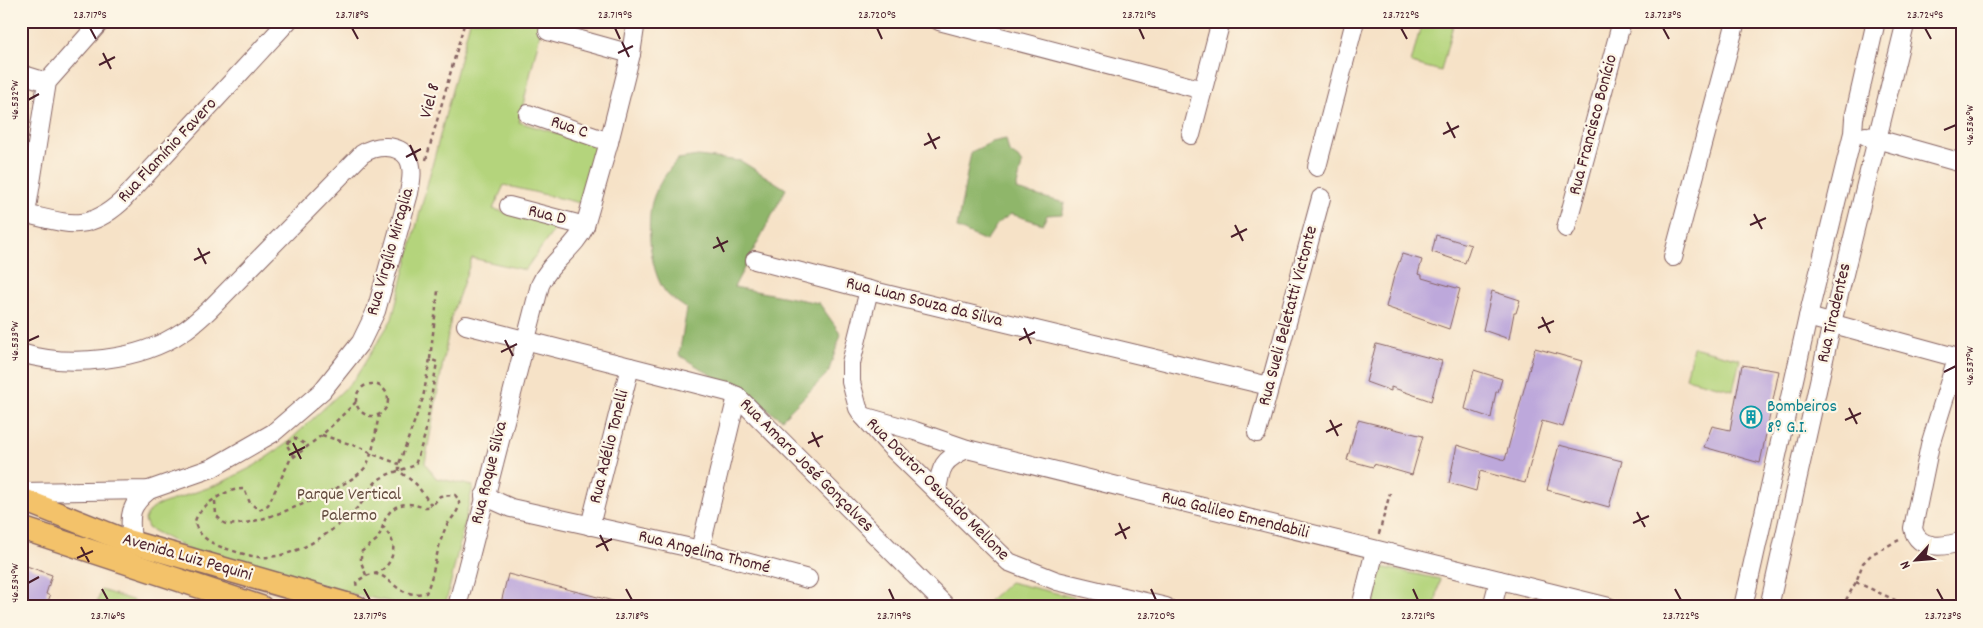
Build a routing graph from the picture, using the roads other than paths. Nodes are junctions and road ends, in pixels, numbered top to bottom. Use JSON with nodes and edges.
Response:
{"nodes":[{"id":1,"x":101,"y":21,"type":"edge"},
{"id":2,"x":288,"y":21,"type":"edge"},
{"id":3,"x":636,"y":21,"type":"edge"},
{"id":4,"x":939,"y":21,"type":"edge"},
{"id":5,"x":1221,"y":21,"type":"edge"},
{"id":6,"x":1355,"y":21,"type":"edge"},
{"id":7,"x":1622,"y":21,"type":"edge"},
{"id":8,"x":1736,"y":21,"type":"edge"},
{"id":9,"x":1876,"y":21,"type":"edge"},
{"id":10,"x":1906,"y":21,"type":"edge"},
{"id":11,"x":548,"y":30,"type":"dead end"},
{"id":12,"x":631,"y":54,"type":"junction"},
{"id":13,"x":21,"y":74,"type":"edge"},
{"id":14,"x":47,"y":82,"type":"junction"},
{"id":15,"x":1202,"y":90,"type":"junction"},
{"id":16,"x":528,"y":114,"type":"dead end"},
{"id":17,"x":1853,"y":133,"type":"junction"},
{"id":18,"x":1191,"y":135,"type":"dead end"},
{"id":19,"x":1876,"y":139,"type":"junction"},
{"id":20,"x":610,"y":142,"type":"junction"},
{"id":21,"x":1962,"y":164,"type":"edge"},
{"id":22,"x":1317,"y":167,"type":"dead end"},
{"id":23,"x":1321,"y":198,"type":"dead end"},
{"id":24,"x":509,"y":206,"type":"dead end"},
{"id":25,"x":24,"y":213,"type":"edge"},
{"id":26,"x":585,"y":226,"type":"junction"},
{"id":27,"x":1566,"y":228,"type":"dead end"},
{"id":28,"x":1673,"y":257,"type":"dead end"},
{"id":29,"x":756,"y":260,"type":"dead end"},
{"id":30,"x":869,"y":290,"type":"junction"},
{"id":31,"x":1808,"y":317,"type":"junction"},
{"id":32,"x":1832,"y":323,"type":"junction"},
{"id":33,"x":466,"y":325,"type":"dead end"},
{"id":34,"x":525,"y":340,"type":"junction"},
{"id":35,"x":21,"y":353,"type":"edge"},
{"id":36,"x":1959,"y":359,"type":"edge"},
{"id":37,"x":630,"y":367,"type":"junction"},
{"id":38,"x":1269,"y":386,"type":"junction"},
{"id":39,"x":737,"y":396,"type":"junction"},
{"id":40,"x":863,"y":416,"type":"junction"},
{"id":41,"x":1257,"y":433,"type":"dead end"},
{"id":42,"x":1780,"y":435,"type":"junction"},
{"id":43,"x":1806,"y":442,"type":"junction"},
{"id":44,"x":967,"y":449,"type":"junction"},
{"id":45,"x":149,"y":490,"type":"junction"},
{"id":46,"x":21,"y":492,"type":"edge"},
{"id":47,"x":937,"y":492,"type":"junction"},
{"id":48,"x":484,"y":496,"type":"junction"},
{"id":49,"x":21,"y":499,"type":"edge"},
{"id":50,"x":590,"y":526,"type":"junction"},
{"id":51,"x":21,"y":528,"type":"edge"},
{"id":52,"x":1962,"y":541,"type":"edge"},
{"id":53,"x":128,"y":542,"type":"junction"},
{"id":54,"x":73,"y":545,"type":"junction"},
{"id":55,"x":700,"y":550,"type":"junction"},
{"id":56,"x":1375,"y":550,"type":"junction"},
{"id":57,"x":808,"y":579,"type":"dead end"},
{"id":58,"x":1499,"y":580,"type":"junction"},
{"id":59,"x":357,"y":599,"type":"edge"},
{"id":60,"x":261,"y":607,"type":"edge"},
{"id":61,"x":457,"y":607,"type":"edge"},
{"id":62,"x":947,"y":607,"type":"edge"},
{"id":63,"x":1166,"y":607,"type":"edge"},
{"id":64,"x":1361,"y":607,"type":"edge"},
{"id":65,"x":1492,"y":607,"type":"edge"},
{"id":66,"x":1609,"y":607,"type":"edge"},
{"id":67,"x":1743,"y":607,"type":"edge"},
{"id":68,"x":1769,"y":607,"type":"edge"}],
"edges":[{"from":1,"to":14,"type":"street"},
{"from":2,"to":25,"type":"street","name":"Rua Flamínio Favero"},
{"from":3,"to":12,"type":"street","name":"Rua Roque Silva"},
{"from":4,"to":15,"type":"street"},
{"from":5,"to":15,"type":"street"},
{"from":6,"to":22,"type":"street"},
{"from":7,"to":27,"type":"street","name":"Rua Francisco Bonício"},
{"from":8,"to":28,"type":"street"},
{"from":9,"to":17,"type":"street","name":"Rua Tiradentes"},
{"from":10,"to":19,"type":"street","name":"Rua Tiradentes"},
{"from":11,"to":12,"type":"street"},
{"from":12,"to":20,"type":"street","name":"Rua Roque Silva"},
{"from":13,"to":14,"type":"street"},
{"from":14,"to":25,"type":"street"},
{"from":15,"to":18,"type":"street"},
{"from":16,"to":20,"type":"street","name":"Rua C"},
{"from":17,"to":19,"type":"street"},
{"from":17,"to":31,"type":"street","name":"Rua Tiradentes"},
{"from":19,"to":21,"type":"street"},
{"from":19,"to":32,"type":"street","name":"Rua Tiradentes"},
{"from":20,"to":26,"type":"street","name":"Rua Roque Silva"},
{"from":23,"to":38,"type":"street","name":"Rua Sueli Beletatti Victonte"},
{"from":24,"to":26,"type":"street","name":"Rua D"},
{"from":26,"to":34,"type":"street","name":"Rua Roque Silva"},
{"from":29,"to":30,"type":"street","name":"Rua Luan Souza da Silva"},
{"from":30,"to":38,"type":"street","name":"Rua Luan Souza da Silva"},
{"from":30,"to":40,"type":"street","name":"Rua Doutor Oswaldo Mellone"},
{"from":31,"to":32,"type":"street"},
{"from":31,"to":42,"type":"street","name":"Rua Tiradentes"},
{"from":32,"to":36,"type":"street"},
{"from":32,"to":43,"type":"street","name":"Rua Tiradentes"},
{"from":33,"to":34,"type":"street","name":"Rua Amaro José Gonçalves"},
{"from":34,"to":37,"type":"street","name":"Rua Amaro José Gonçalves"},
{"from":34,"to":48,"type":"street","name":"Rua Roque Silva"},
{"from":35,"to":45,"type":"street","name":"Rua Virgílio Miraglia"},
{"from":36,"to":52,"type":"street"},
{"from":37,"to":39,"type":"street","name":"Rua Amaro José Gonçalves"},
{"from":37,"to":50,"type":"street","name":"Rua Adélio Tonelli"},
{"from":38,"to":41,"type":"street","name":"Rua Sueli Beletatti Victonte"},
{"from":39,"to":55,"type":"street"},
{"from":39,"to":62,"type":"street","name":"Rua Amaro José Gonçalves"},
{"from":40,"to":44,"type":"street","name":"Rua Galileo Emendabili"},
{"from":40,"to":47,"type":"street","name":"Rua Doutor Oswaldo Mellone"},
{"from":42,"to":43,"type":"street"},
{"from":42,"to":67,"type":"street","name":"Rua Tiradentes"},
{"from":43,"to":68,"type":"street","name":"Rua Tiradentes"},
{"from":44,"to":47,"type":"street"},
{"from":44,"to":56,"type":"street","name":"Rua Galileo Emendabili"},
{"from":45,"to":46,"type":"street","name":"Rua Virgílio Miraglia"},
{"from":45,"to":53,"type":"street","name":"Rua Virgílio Miraglia"},
{"from":47,"to":63,"type":"street","name":"Rua Doutor Oswaldo Mellone"},
{"from":48,"to":50,"type":"street","name":"Rua Angelina Thomé"},
{"from":48,"to":61,"type":"street","name":"Rua Roque Silva"},
{"from":49,"to":53,"type":"main road","name":"Avenida Luiz Pequini"},
{"from":50,"to":55,"type":"street","name":"Rua Angelina Thomé"},
{"from":51,"to":54,"type":"main road","name":"Avenida Luiz Pequini"},
{"from":53,"to":54,"type":"main road"},
{"from":53,"to":59,"type":"main road","name":"Avenida Luiz Pequini"},
{"from":54,"to":60,"type":"main road","name":"Avenida Luiz Pequini"},
{"from":55,"to":57,"type":"street","name":"Rua Angelina Thomé"},
{"from":56,"to":58,"type":"street","name":"Rua Galileo Emendabili"},
{"from":56,"to":64,"type":"street"},
{"from":58,"to":65,"type":"street"},
{"from":58,"to":66,"type":"street","name":"Rua Galileo Emendabili"}]}
